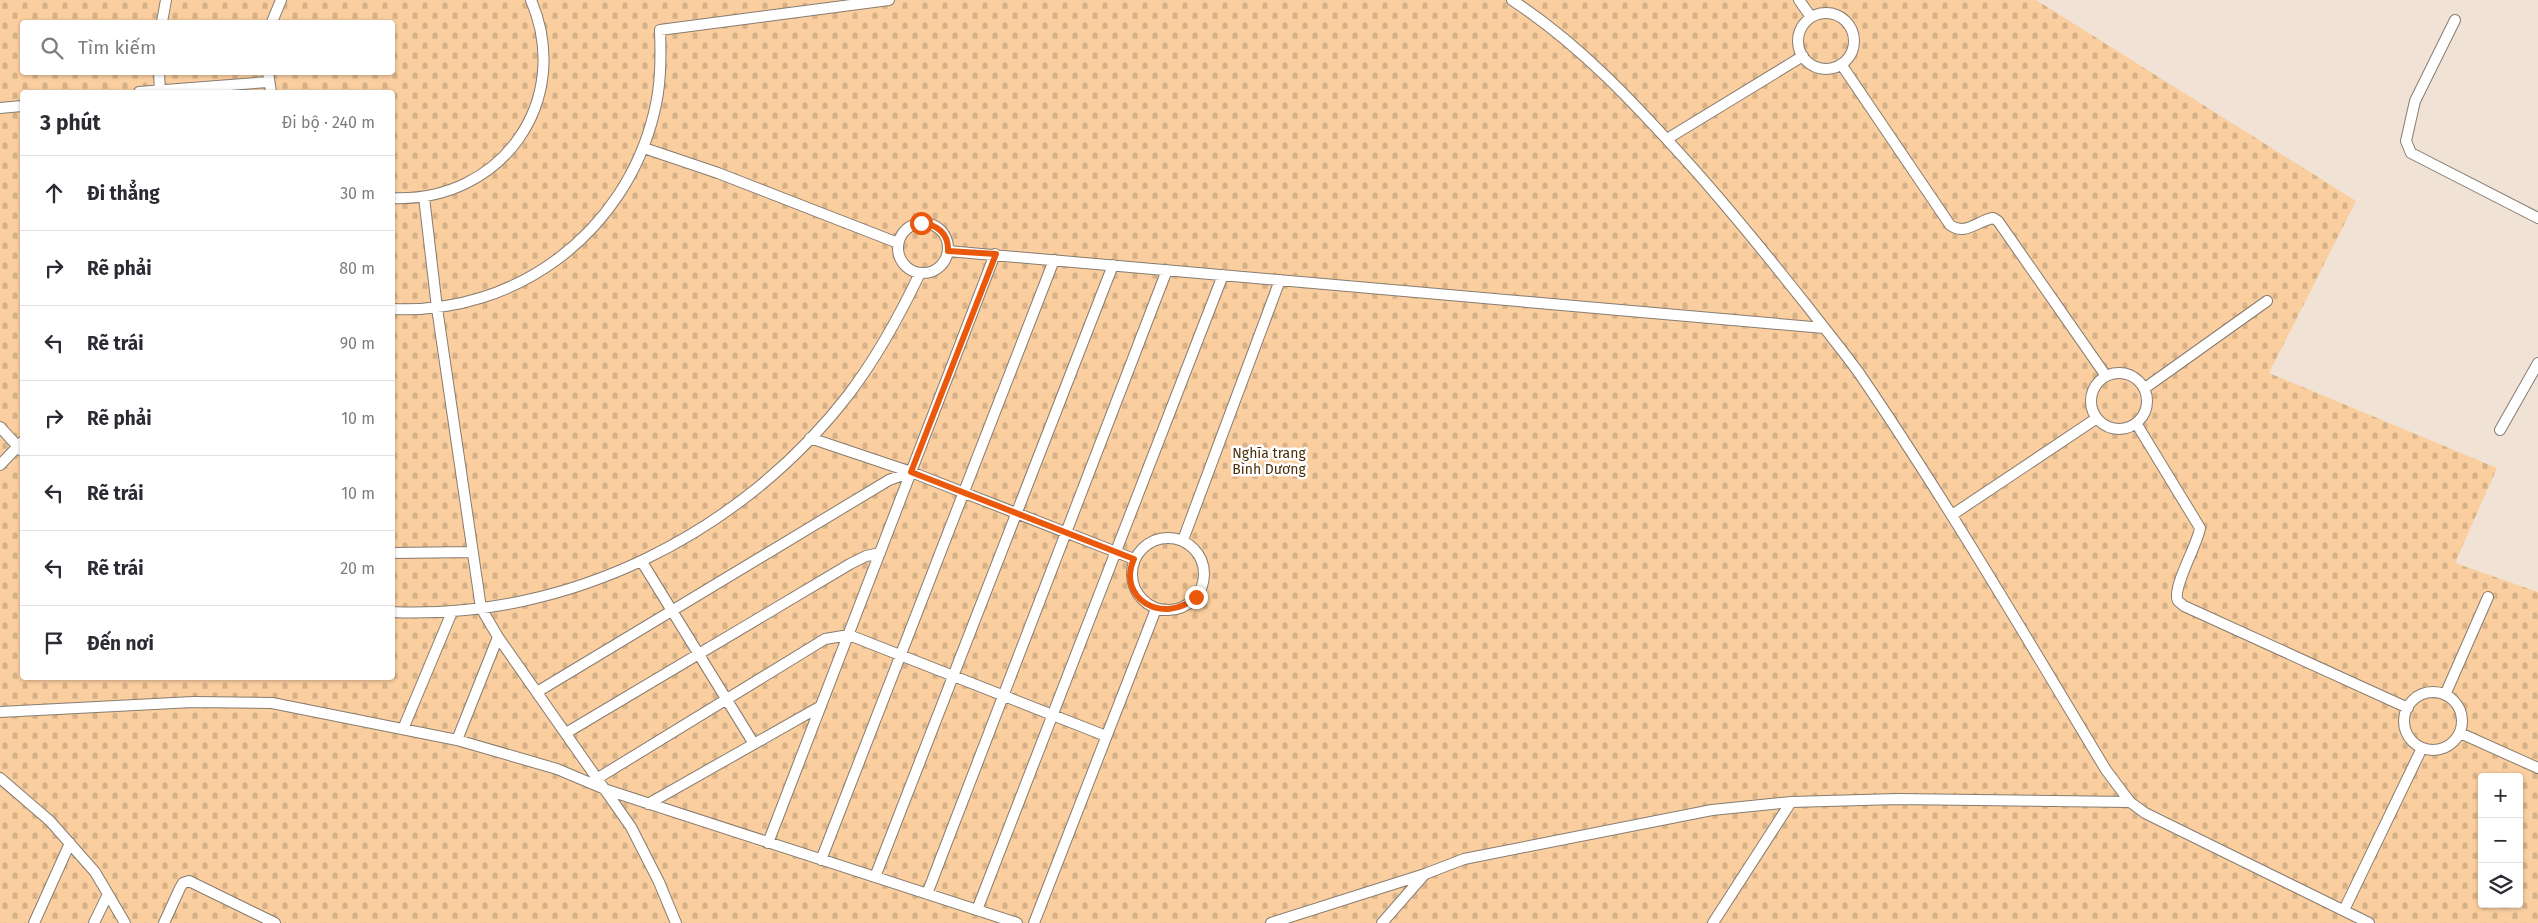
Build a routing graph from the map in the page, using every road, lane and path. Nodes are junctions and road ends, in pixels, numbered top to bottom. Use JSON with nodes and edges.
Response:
{"nodes":[{"id":1,"x":166,"y":0,"type":"edge"},
{"id":2,"x":281,"y":0,"type":"edge"},
{"id":3,"x":531,"y":0,"type":"edge"},
{"id":4,"x":889,"y":0,"type":"edge"},
{"id":5,"x":1512,"y":0,"type":"edge"},
{"id":6,"x":1799,"y":0,"type":"edge"},
{"id":7,"x":1811,"y":18,"type":"junction"},
{"id":8,"x":162,"y":20,"type":"edge"},
{"id":9,"x":273,"y":20,"type":"edge"},
{"id":10,"x":2455,"y":20,"type":"dead end"},
{"id":11,"x":1802,"y":56,"type":"junction"},
{"id":12,"x":1841,"y":64,"type":"junction"},
{"id":13,"x":159,"y":75,"type":"edge"},
{"id":14,"x":269,"y":82,"type":"edge"},
{"id":15,"x":159,"y":90,"type":"edge"},
{"id":16,"x":171,"y":90,"type":"edge"},
{"id":17,"x":20,"y":106,"type":"edge"},
{"id":18,"x":0,"y":108,"type":"edge"},
{"id":19,"x":1667,"y":139,"type":"junction"},
{"id":20,"x":644,"y":148,"type":"junction"},
{"id":21,"x":424,"y":197,"type":"junction"},
{"id":22,"x":395,"y":198,"type":"edge"},
{"id":23,"x":2538,"y":218,"type":"edge"},
{"id":24,"x":898,"y":244,"type":"junction"},
{"id":25,"x":948,"y":251,"type":"junction"},
{"id":26,"x":996,"y":254,"type":"junction"},
{"id":27,"x":1054,"y":260,"type":"junction"},
{"id":28,"x":1113,"y":265,"type":"junction"},
{"id":29,"x":1167,"y":270,"type":"junction"},
{"id":30,"x":920,"y":273,"type":"junction"},
{"id":31,"x":1224,"y":275,"type":"junction"},
{"id":32,"x":1280,"y":280,"type":"junction"},
{"id":33,"x":2267,"y":300,"type":"dead end"},
{"id":34,"x":437,"y":308,"type":"junction"},
{"id":35,"x":395,"y":309,"type":"edge"},
{"id":36,"x":1824,"y":328,"type":"junction"},
{"id":37,"x":2538,"y":362,"type":"edge"},
{"id":38,"x":2106,"y":376,"type":"junction"},
{"id":39,"x":2145,"y":388,"type":"junction"},
{"id":40,"x":2096,"y":418,"type":"junction"},
{"id":41,"x":2136,"y":423,"type":"junction"},
{"id":42,"x":0,"y":427,"type":"edge"},
{"id":43,"x":2500,"y":430,"type":"dead end"},
{"id":44,"x":810,"y":438,"type":"junction"},
{"id":45,"x":20,"y":445,"type":"edge"},
{"id":46,"x":20,"y":447,"type":"edge"},
{"id":47,"x":0,"y":465,"type":"edge"},
{"id":48,"x":911,"y":472,"type":"junction"},
{"id":49,"x":964,"y":492,"type":"junction"},
{"id":50,"x":1017,"y":513,"type":"junction"},
{"id":51,"x":1952,"y":515,"type":"junction"},
{"id":52,"x":1066,"y":532,"type":"junction"},
{"id":53,"x":1183,"y":540,"type":"junction"},
{"id":54,"x":472,"y":552,"type":"junction"},
{"id":55,"x":1116,"y":552,"type":"junction"},
{"id":56,"x":395,"y":553,"type":"edge"},
{"id":57,"x":880,"y":553,"type":"junction"},
{"id":58,"x":1134,"y":559,"type":"junction"},
{"id":59,"x":642,"y":562,"type":"junction"},
{"id":60,"x":2488,"y":597,"type":"dead end"},
{"id":61,"x":481,"y":608,"type":"junction"},
{"id":62,"x":673,"y":609,"type":"junction"},
{"id":63,"x":1156,"y":609,"type":"junction"},
{"id":64,"x":395,"y":612,"type":"edge"},
{"id":65,"x":452,"y":612,"type":"junction"},
{"id":66,"x":849,"y":635,"type":"junction"},
{"id":67,"x":498,"y":637,"type":"junction"},
{"id":68,"x":698,"y":654,"type":"junction"},
{"id":69,"x":901,"y":654,"type":"junction"},
{"id":70,"x":954,"y":676,"type":"junction"},
{"id":71,"x":537,"y":692,"type":"junction"},
{"id":72,"x":1003,"y":695,"type":"junction"},
{"id":73,"x":2445,"y":695,"type":"junction"},
{"id":74,"x":726,"y":700,"type":"junction"},
{"id":75,"x":821,"y":706,"type":"junction"},
{"id":76,"x":2408,"y":708,"type":"junction"},
{"id":77,"x":0,"y":712,"type":"edge"},
{"id":78,"x":1053,"y":715,"type":"junction"},
{"id":79,"x":403,"y":729,"type":"junction"},
{"id":80,"x":566,"y":733,"type":"junction"},
{"id":81,"x":2460,"y":733,"type":"junction"},
{"id":82,"x":1106,"y":736,"type":"junction"},
{"id":83,"x":457,"y":740,"type":"junction"},
{"id":84,"x":754,"y":744,"type":"junction"},
{"id":85,"x":2422,"y":748,"type":"junction"},
{"id":86,"x":2538,"y":768,"type":"edge"},
{"id":87,"x":0,"y":778,"type":"edge"},
{"id":88,"x":598,"y":778,"type":"junction"},
{"id":89,"x":607,"y":790,"type":"junction"},
{"id":90,"x":1791,"y":802,"type":"junction"},
{"id":91,"x":2130,"y":802,"type":"junction"},
{"id":92,"x":648,"y":804,"type":"junction"},
{"id":93,"x":768,"y":842,"type":"junction"},
{"id":94,"x":70,"y":843,"type":"junction"},
{"id":95,"x":821,"y":860,"type":"junction"},
{"id":96,"x":1425,"y":874,"type":"junction"},
{"id":97,"x":875,"y":877,"type":"junction"},
{"id":98,"x":108,"y":894,"type":"junction"},
{"id":99,"x":927,"y":894,"type":"junction"},
{"id":100,"x":978,"y":910,"type":"junction"},
{"id":101,"x":2344,"y":910,"type":"junction"},
{"id":102,"x":34,"y":923,"type":"edge"},
{"id":103,"x":94,"y":923,"type":"edge"},
{"id":104,"x":125,"y":923,"type":"edge"},
{"id":105,"x":164,"y":923,"type":"edge"},
{"id":106,"x":275,"y":923,"type":"edge"},
{"id":107,"x":676,"y":923,"type":"edge"},
{"id":108,"x":1017,"y":923,"type":"edge"},
{"id":109,"x":1034,"y":923,"type":"edge"},
{"id":110,"x":1271,"y":923,"type":"edge"},
{"id":111,"x":1382,"y":923,"type":"edge"},
{"id":112,"x":1713,"y":923,"type":"edge"},
{"id":113,"x":2369,"y":923,"type":"edge"}],
"edges":[{"from":1,"to":8,"type":"lane"},
{"from":2,"to":9,"type":"lane"},
{"from":3,"to":21,"type":"lane"},
{"from":4,"to":20,"type":"lane"},
{"from":5,"to":19,"type":"lane"},
{"from":6,"to":7,"type":"lane"},
{"from":7,"to":11,"type":"lane"},
{"from":7,"to":12,"type":"lane"},
{"from":10,"to":23,"type":"lane"},
{"from":11,"to":12,"type":"lane"},
{"from":11,"to":19,"type":"lane"},
{"from":12,"to":38,"type":"lane"},
{"from":13,"to":15,"type":"lane"},
{"from":14,"to":16,"type":"lane"},
{"from":17,"to":18,"type":"lane"},
{"from":19,"to":36,"type":"lane"},
{"from":20,"to":24,"type":"lane"},
{"from":20,"to":34,"type":"lane"},
{"from":21,"to":22,"type":"lane"},
{"from":21,"to":34,"type":"lane"},
{"from":24,"to":25,"type":"lane"},
{"from":24,"to":30,"type":"lane"},
{"from":25,"to":26,"type":"lane"},
{"from":25,"to":30,"type":"lane"},
{"from":26,"to":27,"type":"lane"},
{"from":26,"to":48,"type":"lane"},
{"from":27,"to":28,"type":"lane"},
{"from":27,"to":49,"type":"lane"},
{"from":28,"to":29,"type":"lane"},
{"from":28,"to":50,"type":"lane"},
{"from":29,"to":31,"type":"lane"},
{"from":29,"to":52,"type":"lane"},
{"from":30,"to":44,"type":"lane"},
{"from":31,"to":32,"type":"lane"},
{"from":31,"to":55,"type":"lane"},
{"from":32,"to":36,"type":"lane"},
{"from":32,"to":53,"type":"lane"},
{"from":33,"to":39,"type":"lane"},
{"from":34,"to":35,"type":"lane"},
{"from":34,"to":54,"type":"lane"},
{"from":36,"to":51,"type":"lane"},
{"from":37,"to":43,"type":"lane"},
{"from":38,"to":39,"type":"lane"},
{"from":38,"to":40,"type":"lane"},
{"from":39,"to":41,"type":"lane"},
{"from":40,"to":41,"type":"lane"},
{"from":40,"to":51,"type":"lane"},
{"from":41,"to":76,"type":"lane"},
{"from":42,"to":45,"type":"lane"},
{"from":44,"to":48,"type":"lane"},
{"from":44,"to":59,"type":"lane"},
{"from":46,"to":47,"type":"lane"},
{"from":48,"to":49,"type":"lane"},
{"from":48,"to":57,"type":"lane"},
{"from":48,"to":62,"type":"lane"},
{"from":49,"to":50,"type":"lane"},
{"from":49,"to":69,"type":"lane"},
{"from":50,"to":52,"type":"lane"},
{"from":50,"to":70,"type":"lane"},
{"from":51,"to":91,"type":"lane"},
{"from":52,"to":55,"type":"lane"},
{"from":52,"to":72,"type":"lane"},
{"from":53,"to":58,"type":"lane"},
{"from":53,"to":63,"type":"lane"},
{"from":54,"to":56,"type":"lane"},
{"from":54,"to":61,"type":"lane"},
{"from":55,"to":58,"type":"lane"},
{"from":55,"to":78,"type":"lane"},
{"from":57,"to":66,"type":"lane"},
{"from":57,"to":68,"type":"lane"},
{"from":58,"to":63,"type":"lane"},
{"from":59,"to":61,"type":"lane"},
{"from":59,"to":62,"type":"lane"},
{"from":60,"to":73,"type":"lane"},
{"from":61,"to":65,"type":"lane"},
{"from":61,"to":67,"type":"lane"},
{"from":62,"to":68,"type":"lane"},
{"from":62,"to":71,"type":"lane"},
{"from":63,"to":82,"type":"lane"},
{"from":64,"to":65,"type":"lane"},
{"from":65,"to":79,"type":"lane"},
{"from":66,"to":69,"type":"lane"},
{"from":66,"to":74,"type":"lane"},
{"from":66,"to":75,"type":"lane"},
{"from":67,"to":71,"type":"lane"},
{"from":67,"to":83,"type":"lane"},
{"from":68,"to":74,"type":"lane"},
{"from":68,"to":80,"type":"lane"},
{"from":69,"to":70,"type":"lane"},
{"from":69,"to":95,"type":"lane"},
{"from":70,"to":72,"type":"lane"},
{"from":70,"to":97,"type":"lane"},
{"from":71,"to":80,"type":"lane"},
{"from":72,"to":78,"type":"lane"},
{"from":72,"to":99,"type":"lane"},
{"from":73,"to":76,"type":"lane"},
{"from":73,"to":81,"type":"lane"},
{"from":74,"to":84,"type":"lane"},
{"from":74,"to":88,"type":"lane"},
{"from":75,"to":84,"type":"lane"},
{"from":75,"to":93,"type":"lane"},
{"from":76,"to":85,"type":"lane"},
{"from":77,"to":79,"type":"lane"},
{"from":78,"to":82,"type":"lane"},
{"from":78,"to":100,"type":"lane"},
{"from":79,"to":83,"type":"lane"},
{"from":80,"to":88,"type":"lane"},
{"from":81,"to":85,"type":"lane"},
{"from":81,"to":86,"type":"lane"},
{"from":82,"to":109,"type":"lane"},
{"from":83,"to":89,"type":"lane"},
{"from":84,"to":92,"type":"lane"},
{"from":85,"to":101,"type":"lane"},
{"from":87,"to":94,"type":"lane"},
{"from":88,"to":89,"type":"lane"},
{"from":89,"to":92,"type":"lane"},
{"from":89,"to":107,"type":"lane"},
{"from":90,"to":91,"type":"lane"},
{"from":90,"to":96,"type":"lane"},
{"from":90,"to":112,"type":"lane"},
{"from":91,"to":101,"type":"lane"},
{"from":92,"to":93,"type":"lane"},
{"from":93,"to":95,"type":"lane"},
{"from":94,"to":98,"type":"lane"},
{"from":94,"to":102,"type":"lane"},
{"from":95,"to":97,"type":"lane"},
{"from":96,"to":110,"type":"lane"},
{"from":96,"to":111,"type":"lane"},
{"from":97,"to":99,"type":"lane"},
{"from":98,"to":103,"type":"lane"},
{"from":98,"to":104,"type":"lane"},
{"from":99,"to":100,"type":"lane"},
{"from":100,"to":108,"type":"lane"},
{"from":101,"to":113,"type":"lane"},
{"from":105,"to":106,"type":"lane"}]}
